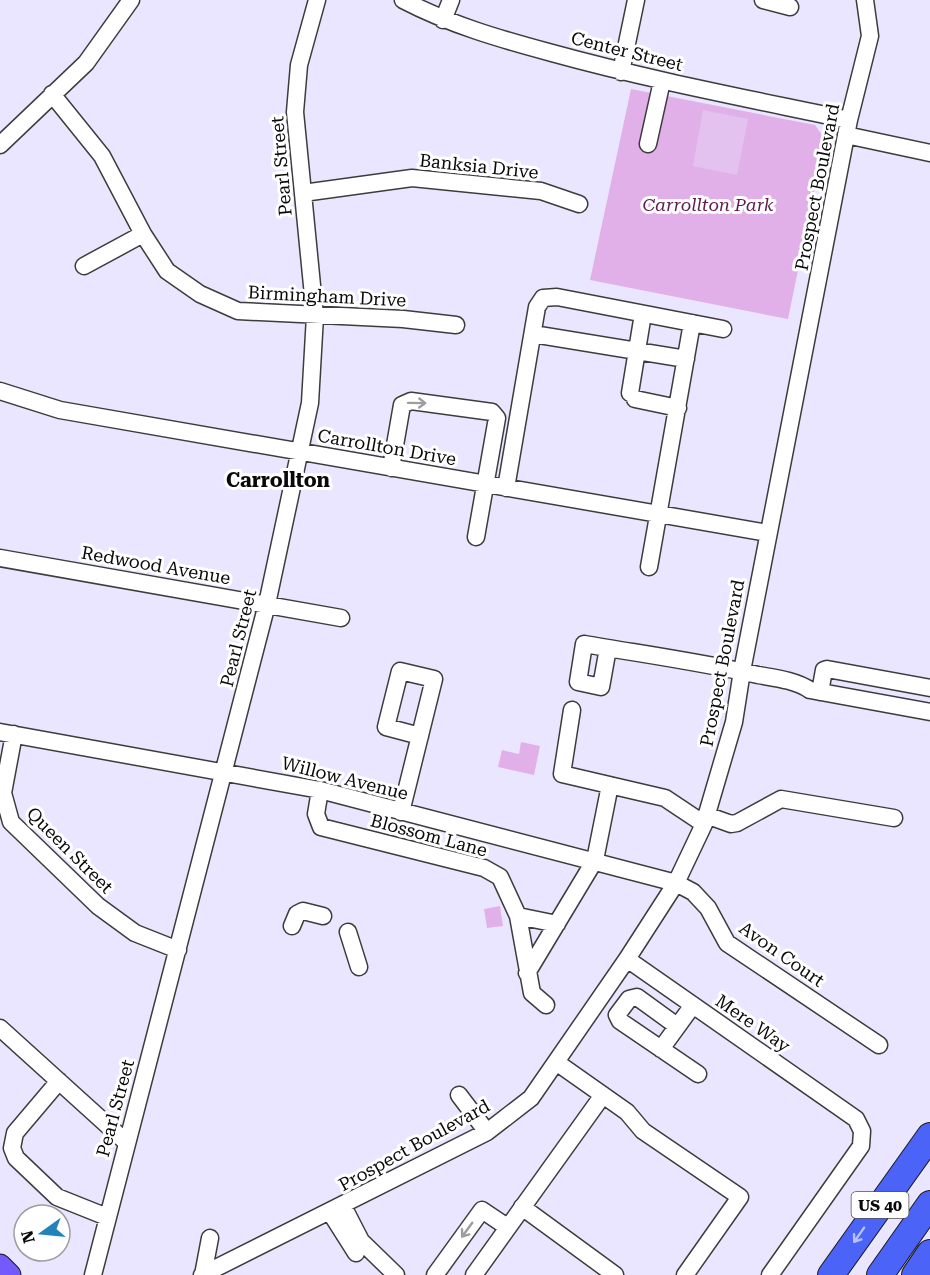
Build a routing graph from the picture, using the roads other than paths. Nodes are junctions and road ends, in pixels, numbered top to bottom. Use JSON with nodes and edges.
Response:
{"nodes":[{"id":1,"x":131,"y":0,"type":"edge"},
{"id":2,"x":317,"y":0,"type":"edge"},
{"id":3,"x":403,"y":0,"type":"edge"},
{"id":4,"x":451,"y":0,"type":"edge"},
{"id":5,"x":636,"y":0,"type":"edge"},
{"id":6,"x":763,"y":0,"type":"edge"},
{"id":7,"x":865,"y":0,"type":"edge"},
{"id":8,"x":790,"y":7,"type":"dead end"},
{"id":9,"x":443,"y":20,"type":"junction"},
{"id":10,"x":621,"y":72,"type":"junction"},
{"id":11,"x":662,"y":81,"type":"junction"},
{"id":12,"x":52,"y":94,"type":"junction"},
{"id":13,"x":848,"y":128,"type":"junction"},
{"id":14,"x":648,"y":144,"type":"dead end"},
{"id":15,"x":0,"y":145,"type":"edge"},
{"id":16,"x":930,"y":153,"type":"edge"},
{"id":17,"x":303,"y":193,"type":"junction"},
{"id":18,"x":579,"y":204,"type":"dead end"},
{"id":19,"x":143,"y":234,"type":"junction"},
{"id":20,"x":84,"y":266,"type":"dead end"},
{"id":21,"x":642,"y":314,"type":"junction"},
{"id":22,"x":315,"y":316,"type":"junction"},
{"id":23,"x":692,"y":323,"type":"junction"},
{"id":24,"x":456,"y":325,"type":"dead end"},
{"id":25,"x":723,"y":329,"type":"dead end"},
{"id":26,"x":532,"y":334,"type":"junction"},
{"id":27,"x":636,"y":351,"type":"junction"},
{"id":28,"x":686,"y":359,"type":"junction"},
{"id":29,"x":0,"y":392,"type":"edge"},
{"id":30,"x":678,"y":408,"type":"junction"},
{"id":31,"x":300,"y":452,"type":"junction"},
{"id":32,"x":391,"y":468,"type":"junction"},
{"id":33,"x":485,"y":485,"type":"junction"},
{"id":34,"x":506,"y":488,"type":"junction"},
{"id":35,"x":658,"y":515,"type":"junction"},
{"id":36,"x":768,"y":533,"type":"junction"},
{"id":37,"x":476,"y":537,"type":"dead end"},
{"id":38,"x":0,"y":558,"type":"edge"},
{"id":39,"x":649,"y":567,"type":"dead end"},
{"id":40,"x":267,"y":604,"type":"junction"},
{"id":41,"x":341,"y":618,"type":"dead end"},
{"id":42,"x":608,"y":648,"type":"dead end"},
{"id":43,"x":742,"y":671,"type":"junction"},
{"id":44,"x":930,"y":688,"type":"edge"},
{"id":45,"x":820,"y":692,"type":"junction"},
{"id":46,"x":573,"y":710,"type":"dead end"},
{"id":47,"x":930,"y":712,"type":"edge"},
{"id":48,"x":7,"y":733,"type":"edge"},
{"id":49,"x":420,"y":736,"type":"dead end"},
{"id":50,"x":225,"y":771,"type":"junction"},
{"id":51,"x":610,"y":785,"type":"junction"},
{"id":52,"x":320,"y":790,"type":"junction"},
{"id":53,"x":401,"y":812,"type":"junction"},
{"id":54,"x":894,"y":818,"type":"dead end"},
{"id":55,"x":705,"y":819,"type":"junction"},
{"id":56,"x":595,"y":860,"type":"junction"},
{"id":57,"x":676,"y":883,"type":"junction"},
{"id":58,"x":323,"y":916,"type":"dead end"},
{"id":59,"x":518,"y":916,"type":"junction"},
{"id":60,"x":557,"y":924,"type":"junction"},
{"id":61,"x":292,"y":926,"type":"dead end"},
{"id":62,"x":348,"y":932,"type":"dead end"},
{"id":63,"x":178,"y":950,"type":"junction"},
{"id":64,"x":627,"y":959,"type":"junction"},
{"id":65,"x":359,"y":967,"type":"dead end"},
{"id":66,"x":527,"y":973,"type":"junction"},
{"id":67,"x":546,"y":1005,"type":"dead end"},
{"id":68,"x":693,"y":1005,"type":"junction"},
{"id":69,"x":677,"y":1026,"type":"junction"},
{"id":70,"x":0,"y":1028,"type":"edge"},
{"id":71,"x":879,"y":1045,"type":"dead end"},
{"id":72,"x":661,"y":1048,"type":"junction"},
{"id":73,"x":556,"y":1062,"type":"junction"},
{"id":74,"x":698,"y":1074,"type":"dead end"},
{"id":75,"x":59,"y":1081,"type":"junction"},
{"id":76,"x":459,"y":1095,"type":"dead end"},
{"id":77,"x":603,"y":1095,"type":"junction"},
{"id":78,"x":487,"y":1132,"type":"junction"},
{"id":79,"x":930,"y":1136,"type":"edge"},
{"id":80,"x":126,"y":1142,"type":"junction"},
{"id":81,"x":930,"y":1204,"type":"edge"},
{"id":82,"x":522,"y":1207,"type":"junction"},
{"id":83,"x":337,"y":1209,"type":"junction"},
{"id":84,"x":107,"y":1217,"type":"junction"},
{"id":85,"x":507,"y":1227,"type":"junction"},
{"id":86,"x":210,"y":1238,"type":"dead end"},
{"id":87,"x":930,"y":1253,"type":"edge"},
{"id":88,"x":0,"y":1266,"type":"edge"},
{"id":89,"x":391,"y":1271,"type":"edge"},
{"id":90,"x":10,"y":1275,"type":"edge"},
{"id":91,"x":93,"y":1275,"type":"edge"},
{"id":92,"x":203,"y":1275,"type":"edge"},
{"id":93,"x":435,"y":1275,"type":"edge"},
{"id":94,"x":474,"y":1275,"type":"edge"},
{"id":95,"x":615,"y":1275,"type":"edge"},
{"id":96,"x":685,"y":1275,"type":"edge"},
{"id":97,"x":770,"y":1275,"type":"edge"},
{"id":98,"x":831,"y":1275,"type":"edge"},
{"id":99,"x":879,"y":1275,"type":"edge"},
{"id":100,"x":915,"y":1275,"type":"edge"}],
"edges":[{"from":1,"to":12,"type":"street"},
{"from":2,"to":17,"type":"street","name":"Pearl Street"},
{"from":3,"to":9,"type":"street","name":"Center Street"},
{"from":4,"to":9,"type":"street"},
{"from":5,"to":10,"type":"street"},
{"from":6,"to":8,"type":"street"},
{"from":7,"to":13,"type":"street","name":"Prospect Boulevard"},
{"from":9,"to":10,"type":"street","name":"Center Street"},
{"from":10,"to":11,"type":"street","name":"Center Street"},
{"from":11,"to":13,"type":"street","name":"Center Street"},
{"from":11,"to":14,"type":"street"},
{"from":12,"to":15,"type":"street"},
{"from":12,"to":19,"type":"street","name":"Birmingham Drive"},
{"from":13,"to":16,"type":"street","name":"Center Street"},
{"from":13,"to":36,"type":"street","name":"Prospect Boulevard"},
{"from":17,"to":18,"type":"street","name":"Banksia Drive"},
{"from":17,"to":22,"type":"street","name":"Pearl Street"},
{"from":19,"to":20,"type":"street"},
{"from":19,"to":22,"type":"street","name":"Birmingham Drive"},
{"from":21,"to":23,"type":"street"},
{"from":21,"to":26,"type":"street"},
{"from":21,"to":27,"type":"street"},
{"from":22,"to":24,"type":"street","name":"Birmingham Drive"},
{"from":22,"to":31,"type":"street","name":"Pearl Street"},
{"from":23,"to":25,"type":"street"},
{"from":23,"to":28,"type":"street"},
{"from":26,"to":27,"type":"street"},
{"from":26,"to":34,"type":"street"},
{"from":27,"to":28,"type":"street"},
{"from":27,"to":30,"type":"street"},
{"from":28,"to":30,"type":"street"},
{"from":29,"to":31,"type":"street","name":"Carrollton Drive"},
{"from":30,"to":35,"type":"street"},
{"from":31,"to":32,"type":"street","name":"Carrollton Drive"},
{"from":31,"to":40,"type":"street","name":"Pearl Street"},
{"from":32,"to":33,"type":"street","name":"Carrollton Drive"},
{"from":32,"to":33,"type":"street","one_way":true},
{"from":33,"to":34,"type":"street","name":"Carrollton Drive"},
{"from":33,"to":37,"type":"street"},
{"from":34,"to":35,"type":"street","name":"Carrollton Drive"},
{"from":35,"to":36,"type":"street","name":"Carrollton Drive"},
{"from":35,"to":39,"type":"street"},
{"from":36,"to":43,"type":"street","name":"Prospect Boulevard"},
{"from":38,"to":40,"type":"street","name":"Redwood Avenue"},
{"from":40,"to":41,"type":"street","name":"Redwood Avenue"},
{"from":40,"to":50,"type":"street","name":"Pearl Street"},
{"from":42,"to":43,"type":"street"},
{"from":43,"to":45,"type":"street"},
{"from":43,"to":55,"type":"street","name":"Prospect Boulevard"},
{"from":44,"to":45,"type":"street"},
{"from":45,"to":47,"type":"street"},
{"from":46,"to":51,"type":"street"},
{"from":48,"to":50,"type":"street","name":"Willow Avenue"},
{"from":48,"to":63,"type":"street","name":"Queen Street"},
{"from":49,"to":53,"type":"street"},
{"from":50,"to":52,"type":"street","name":"Willow Avenue"},
{"from":50,"to":63,"type":"street","name":"Pearl Street"},
{"from":51,"to":55,"type":"street"},
{"from":51,"to":56,"type":"street"},
{"from":52,"to":53,"type":"street","name":"Willow Avenue"},
{"from":52,"to":59,"type":"street","name":"Blossom Lane"},
{"from":53,"to":56,"type":"street","name":"Willow Avenue"},
{"from":54,"to":55,"type":"street"},
{"from":55,"to":57,"type":"street","name":"Prospect Boulevard"},
{"from":56,"to":57,"type":"street","name":"Willow Avenue"},
{"from":56,"to":60,"type":"street"},
{"from":57,"to":64,"type":"street","name":"Prospect Boulevard"},
{"from":57,"to":71,"type":"street","name":"Avon Court"},
{"from":58,"to":61,"type":"street"},
{"from":59,"to":60,"type":"street"},
{"from":59,"to":66,"type":"street","name":"Blossom Lane"},
{"from":60,"to":66,"type":"street"},
{"from":62,"to":65,"type":"street"},
{"from":63,"to":80,"type":"street","name":"Pearl Street"},
{"from":64,"to":68,"type":"street","name":"Mere Way"},
{"from":64,"to":73,"type":"street","name":"Prospect Boulevard"},
{"from":66,"to":67,"type":"street","name":"Blossom Lane"},
{"from":68,"to":69,"type":"street"},
{"from":68,"to":97,"type":"street","name":"Mere Way"},
{"from":69,"to":72,"type":"street"},
{"from":69,"to":72,"type":"street"},
{"from":70,"to":75,"type":"street"},
{"from":72,"to":74,"type":"street"},
{"from":73,"to":77,"type":"street"},
{"from":73,"to":78,"type":"street","name":"Prospect Boulevard"},
{"from":75,"to":80,"type":"street"},
{"from":75,"to":84,"type":"street"},
{"from":76,"to":78,"type":"street"},
{"from":77,"to":82,"type":"street"},
{"from":77,"to":96,"type":"street"},
{"from":78,"to":83,"type":"street","name":"Prospect Boulevard"},
{"from":79,"to":98,"type":"highway","number":"US 40","one_way":true},
{"from":80,"to":84,"type":"street","name":"Pearl Street"},
{"from":81,"to":99,"type":"highway","number":"US 40"},
{"from":82,"to":85,"type":"street"},
{"from":82,"to":95,"type":"street"},
{"from":83,"to":89,"type":"street"},
{"from":83,"to":92,"type":"street","name":"Prospect Boulevard"},
{"from":84,"to":91,"type":"street","name":"Pearl Street"},
{"from":85,"to":93,"type":"street","one_way":true},
{"from":85,"to":94,"type":"street"},
{"from":86,"to":92,"type":"street"},
{"from":87,"to":100,"type":"highway"},
{"from":88,"to":90,"type":"main road"}]}
